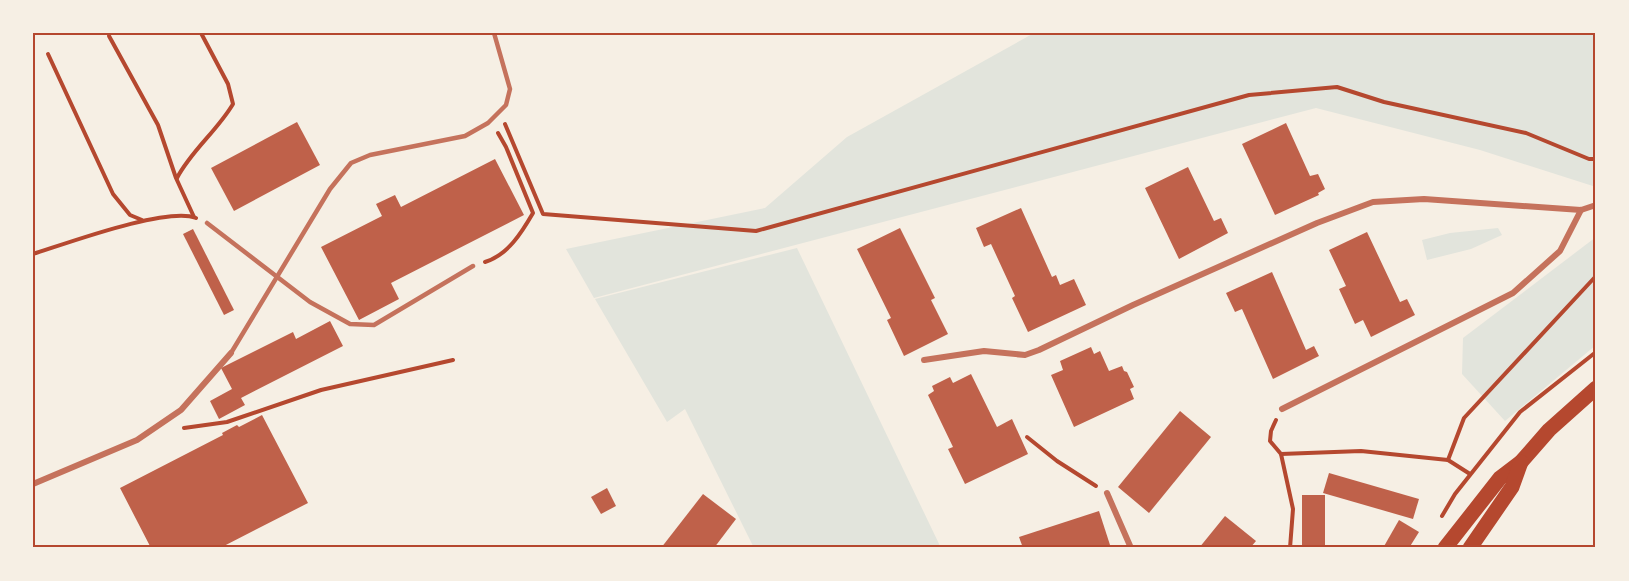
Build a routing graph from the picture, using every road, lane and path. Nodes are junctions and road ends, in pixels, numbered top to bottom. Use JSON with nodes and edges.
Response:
{"nodes":[{"id":1,"x":201,"y":33,"type":"edge"},
{"id":2,"x":494,"y":33,"type":"edge"},
{"id":3,"x":110,"y":36,"type":"dead end"},
{"id":4,"x":48,"y":54,"type":"dead end"},
{"id":5,"x":500,"y":111,"type":"junction"},
{"id":6,"x":490,"y":120,"type":"junction"},
{"id":7,"x":1596,"y":159,"type":"edge"},
{"id":8,"x":176,"y":178,"type":"junction"},
{"id":9,"x":1596,"y":205,"type":"edge"},
{"id":10,"x":1581,"y":210,"type":"junction"},
{"id":11,"x":195,"y":217,"type":"junction"},
{"id":12,"x":142,"y":220,"type":"junction"},
{"id":13,"x":207,"y":223,"type":"joint"},
{"id":14,"x":33,"y":254,"type":"edge"},
{"id":15,"x":473,"y":266,"type":"joint"},
{"id":16,"x":1596,"y":276,"type":"edge"},
{"id":17,"x":277,"y":277,"type":"junction"},
{"id":18,"x":1596,"y":352,"type":"edge"},
{"id":19,"x":231,"y":353,"type":"joint"},
{"id":20,"x":453,"y":360,"type":"dead end"},
{"id":21,"x":924,"y":360,"type":"dead end"},
{"id":22,"x":1596,"y":388,"type":"edge"},
{"id":23,"x":1282,"y":409,"type":"dead end"},
{"id":24,"x":157,"y":427,"type":"junction"},
{"id":25,"x":1027,"y":437,"type":"dead end"},
{"id":26,"x":1270,"y":441,"type":"dead end"},
{"id":27,"x":1281,"y":454,"type":"junction"},
{"id":28,"x":1448,"y":460,"type":"junction"},
{"id":29,"x":1521,"y":462,"type":"junction"},
{"id":30,"x":1471,"y":474,"type":"junction"},
{"id":31,"x":33,"y":484,"type":"edge"},
{"id":32,"x":1107,"y":493,"type":"joint"},
{"id":33,"x":1439,"y":521,"type":"dead end"},
{"id":34,"x":1131,"y":548,"type":"edge"},
{"id":35,"x":1290,"y":548,"type":"edge"},
{"id":36,"x":1445,"y":548,"type":"edge"},
{"id":37,"x":1470,"y":548,"type":"edge"}],
"edges":[{"from":1,"to":8,"type":"path"},
{"from":2,"to":5,"type":"lane"},
{"from":3,"to":8,"type":"path"},
{"from":4,"to":12,"type":"path"},
{"from":5,"to":6,"type":"lane"},
{"from":5,"to":7,"type":"path"},
{"from":6,"to":15,"type":"path"},
{"from":6,"to":17,"type":"lane"},
{"from":8,"to":11,"type":"path"},
{"from":9,"to":10,"type":"street"},
{"from":10,"to":21,"type":"street"},
{"from":10,"to":23,"type":"street"},
{"from":11,"to":12,"type":"path"},
{"from":11,"to":13,"type":"path"},
{"from":12,"to":14,"type":"path"},
{"from":13,"to":17,"type":"lane"},
{"from":15,"to":17,"type":"lane"},
{"from":16,"to":28,"type":"path"},
{"from":17,"to":19,"type":"lane"},
{"from":18,"to":30,"type":"path"},
{"from":19,"to":24,"type":"street"},
{"from":20,"to":24,"type":"path"},
{"from":22,"to":29,"type":"main road"},
{"from":24,"to":31,"type":"street"},
{"from":25,"to":32,"type":"path"},
{"from":26,"to":27,"type":"path"},
{"from":27,"to":28,"type":"path"},
{"from":27,"to":35,"type":"path"},
{"from":28,"to":30,"type":"path"},
{"from":29,"to":36,"type":"main road"},
{"from":29,"to":37,"type":"main road"},
{"from":30,"to":33,"type":"path"},
{"from":32,"to":34,"type":"street"}]}
